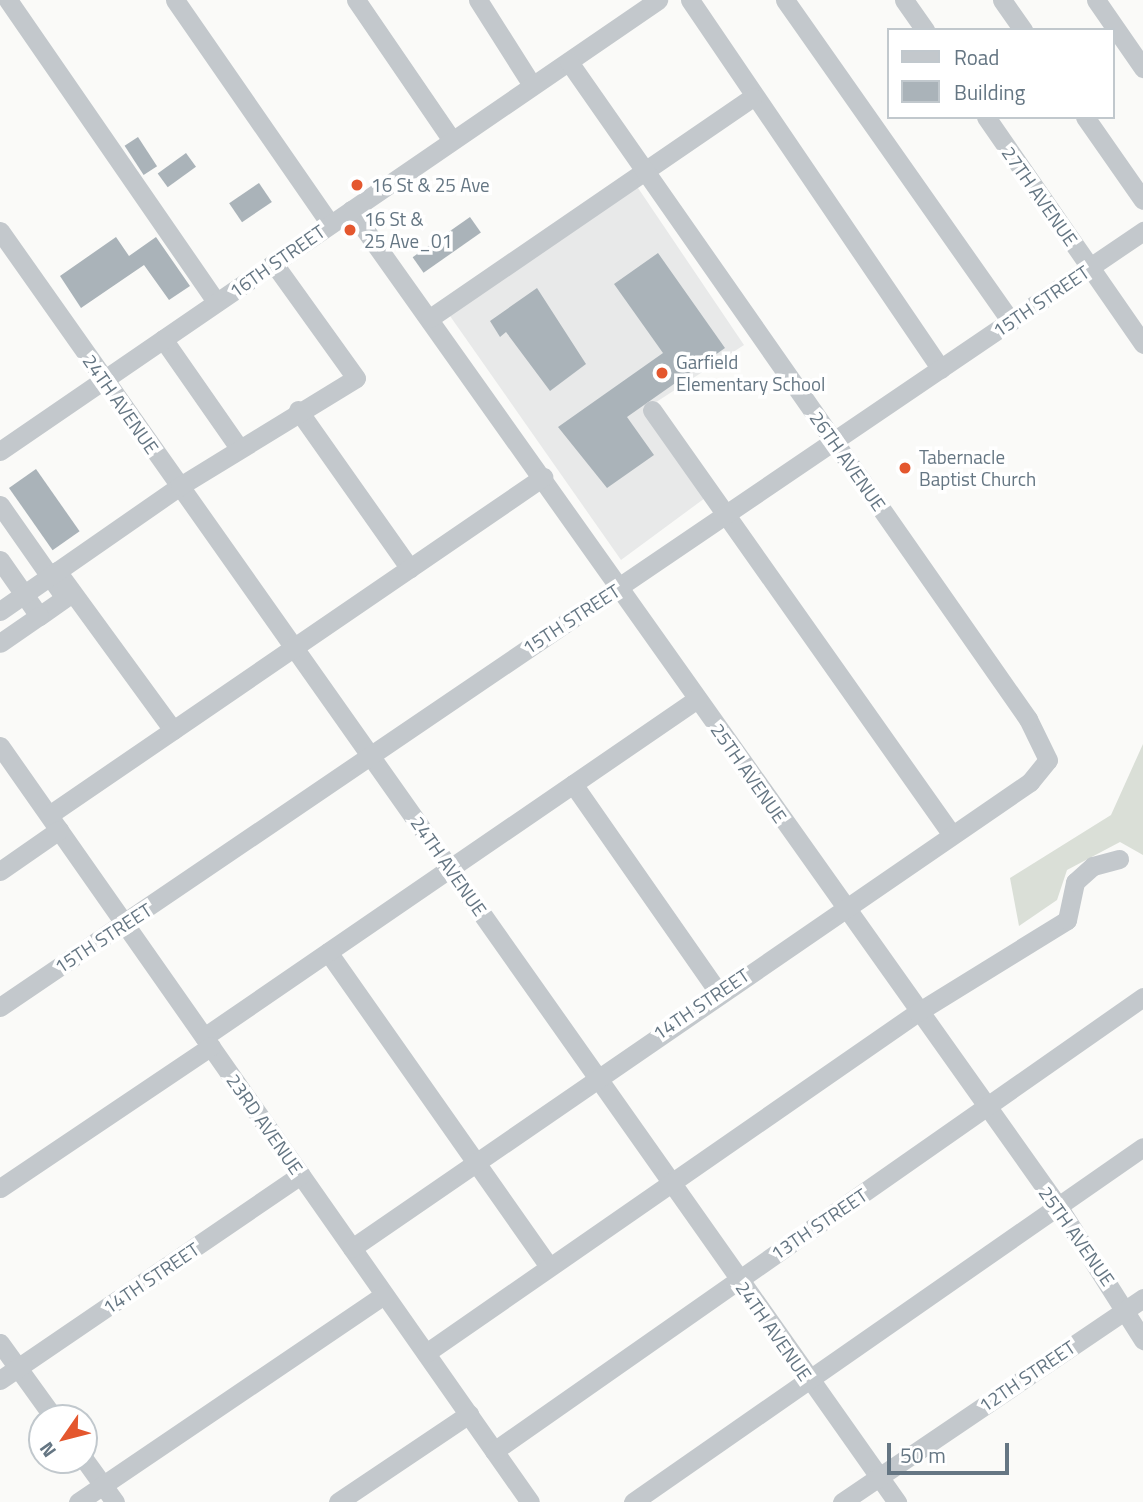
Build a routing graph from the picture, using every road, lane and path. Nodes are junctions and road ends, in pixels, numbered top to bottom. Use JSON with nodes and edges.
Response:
{"nodes":[{"id":1,"x":8,"y":0,"type":"edge"},
{"id":2,"x":175,"y":0,"type":"edge"},
{"id":3,"x":356,"y":0,"type":"edge"},
{"id":4,"x":478,"y":0,"type":"edge"},
{"id":5,"x":658,"y":0,"type":"edge"},
{"id":6,"x":690,"y":0,"type":"edge"},
{"id":7,"x":785,"y":0,"type":"edge"},
{"id":8,"x":800,"y":0,"type":"edge"},
{"id":9,"x":904,"y":0,"type":"edge"},
{"id":10,"x":1002,"y":0,"type":"edge"},
{"id":11,"x":1096,"y":0,"type":"edge"},
{"id":12,"x":924,"y":28,"type":"edge"},
{"id":13,"x":1022,"y":28,"type":"edge"},
{"id":14,"x":569,"y":62,"type":"junction"},
{"id":15,"x":1143,"y":68,"type":"edge"},
{"id":16,"x":533,"y":85,"type":"junction"},
{"id":17,"x":753,"y":97,"type":"junction"},
{"id":18,"x":987,"y":119,"type":"edge"},
{"id":19,"x":1086,"y":119,"type":"edge"},
{"id":20,"x":452,"y":140,"type":"junction"},
{"id":21,"x":646,"y":169,"type":"junction"},
{"id":22,"x":1143,"y":200,"type":"edge"},
{"id":23,"x":351,"y":210,"type":"junction"},
{"id":24,"x":330,"y":223,"type":"junction"},
{"id":25,"x":1143,"y":231,"type":"edge"},
{"id":26,"x":2,"y":237,"type":"edge"},
{"id":27,"x":274,"y":264,"type":"junction"},
{"id":28,"x":1090,"y":268,"type":"junction"},
{"id":29,"x":216,"y":302,"type":"junction"},
{"id":30,"x":430,"y":318,"type":"junction"},
{"id":31,"x":1016,"y":319,"type":"junction"},
{"id":32,"x":163,"y":339,"type":"junction"},
{"id":33,"x":1143,"y":344,"type":"edge"},
{"id":34,"x":941,"y":369,"type":"junction"},
{"id":35,"x":104,"y":380,"type":"junction"},
{"id":36,"x":298,"y":410,"type":"junction"},
{"id":37,"x":652,"y":410,"type":"dead end"},
{"id":38,"x":834,"y":440,"type":"junction"},
{"id":39,"x":239,"y":448,"type":"junction"},
{"id":40,"x":0,"y":451,"type":"edge"},
{"id":41,"x":543,"y":477,"type":"junction"},
{"id":42,"x":180,"y":486,"type":"junction"},
{"id":43,"x":0,"y":505,"type":"edge"},
{"id":44,"x":727,"y":514,"type":"junction"},
{"id":45,"x":0,"y":559,"type":"edge"},
{"id":46,"x":410,"y":569,"type":"junction"},
{"id":47,"x":54,"y":574,"type":"junction"},
{"id":48,"x":618,"y":588,"type":"junction"},
{"id":49,"x":24,"y":594,"type":"junction"},
{"id":50,"x":2,"y":605,"type":"edge"},
{"id":51,"x":39,"y":616,"type":"junction"},
{"id":52,"x":0,"y":643,"type":"edge"},
{"id":53,"x":294,"y":647,"type":"junction"},
{"id":54,"x":697,"y":699,"type":"junction"},
{"id":55,"x":173,"y":730,"type":"junction"},
{"id":56,"x":0,"y":746,"type":"edge"},
{"id":57,"x":369,"y":753,"type":"junction"},
{"id":58,"x":1048,"y":760,"type":"joint"},
{"id":59,"x":573,"y":784,"type":"junction"},
{"id":60,"x":54,"y":823,"type":"junction"},
{"id":61,"x":952,"y":835,"type":"junction"},
{"id":62,"x":1119,"y":859,"type":"dead end"},
{"id":63,"x":450,"y":868,"type":"junction"},
{"id":64,"x":0,"y":871,"type":"edge"},
{"id":65,"x":844,"y":908,"type":"junction"},
{"id":66,"x":125,"y":924,"type":"junction"},
{"id":67,"x":328,"y":952,"type":"junction"},
{"id":68,"x":719,"y":993,"type":"junction"},
{"id":69,"x":1143,"y":997,"type":"edge"},
{"id":70,"x":0,"y":1007,"type":"edge"},
{"id":71,"x":918,"y":1012,"type":"junction"},
{"id":72,"x":208,"y":1042,"type":"junction"},
{"id":73,"x":596,"y":1075,"type":"junction"},
{"id":74,"x":986,"y":1110,"type":"junction"},
{"id":75,"x":1143,"y":1147,"type":"edge"},
{"id":76,"x":477,"y":1162,"type":"junction"},
{"id":77,"x":301,"y":1175,"type":"junction"},
{"id":78,"x":673,"y":1185,"type":"junction"},
{"id":79,"x":0,"y":1188,"type":"edge"},
{"id":80,"x":1058,"y":1206,"type":"junction"},
{"id":81,"x":352,"y":1248,"type":"junction"},
{"id":82,"x":549,"y":1266,"type":"junction"},
{"id":83,"x":738,"y":1280,"type":"junction"},
{"id":84,"x":384,"y":1295,"type":"junction"},
{"id":85,"x":1135,"y":1303,"type":"edge"},
{"id":86,"x":1143,"y":1340,"type":"edge"},
{"id":87,"x":0,"y":1343,"type":"edge"},
{"id":88,"x":426,"y":1353,"type":"junction"},
{"id":89,"x":18,"y":1368,"type":"junction"},
{"id":90,"x":0,"y":1380,"type":"edge"},
{"id":91,"x":808,"y":1380,"type":"junction"},
{"id":92,"x":44,"y":1404,"type":"edge"},
{"id":93,"x":469,"y":1414,"type":"junction"},
{"id":94,"x":494,"y":1451,"type":"junction"},
{"id":95,"x":95,"y":1474,"type":"edge"},
{"id":96,"x":876,"y":1477,"type":"junction"},
{"id":97,"x":103,"y":1485,"type":"junction"},
{"id":98,"x":78,"y":1502,"type":"edge"},
{"id":99,"x":115,"y":1502,"type":"edge"},
{"id":100,"x":338,"y":1502,"type":"edge"},
{"id":101,"x":530,"y":1502,"type":"edge"},
{"id":102,"x":633,"y":1502,"type":"edge"},
{"id":103,"x":842,"y":1502,"type":"edge"},
{"id":104,"x":897,"y":1502,"type":"edge"}],
"edges":[{"from":1,"to":29,"type":"street"},
{"from":2,"to":24,"type":"street"},
{"from":3,"to":20,"type":"street"},
{"from":4,"to":16,"type":"street"},
{"from":5,"to":14,"type":"street","name":"16TH STREET"},
{"from":6,"to":17,"type":"street"},
{"from":7,"to":31,"type":"street"},
{"from":8,"to":31,"type":"street"},
{"from":9,"to":12,"type":"street"},
{"from":10,"to":13,"type":"street"},
{"from":11,"to":15,"type":"street"},
{"from":14,"to":16,"type":"street","name":"16TH STREET"},
{"from":14,"to":21,"type":"street","name":"26TH AVENUE"},
{"from":16,"to":20,"type":"street","name":"16TH STREET"},
{"from":17,"to":21,"type":"street"},
{"from":17,"to":34,"type":"street"},
{"from":18,"to":28,"type":"street","name":"27TH AVENUE"},
{"from":19,"to":22,"type":"street"},
{"from":20,"to":23,"type":"street","name":"16TH STREET"},
{"from":21,"to":30,"type":"street"},
{"from":21,"to":38,"type":"street","name":"26TH AVENUE"},
{"from":23,"to":24,"type":"street","name":"16TH STREET"},
{"from":23,"to":30,"type":"street","name":"25TH AVENUE"},
{"from":24,"to":27,"type":"street","name":"16TH STREET"},
{"from":25,"to":28,"type":"street","name":"15TH STREET"},
{"from":26,"to":35,"type":"street","name":"24TH AVENUE"},
{"from":27,"to":29,"type":"street","name":"16TH STREET"},
{"from":27,"to":36,"type":"street"},
{"from":28,"to":31,"type":"street","name":"15TH STREET"},
{"from":28,"to":33,"type":"street","name":"27TH AVENUE"},
{"from":29,"to":32,"type":"street","name":"16TH STREET"},
{"from":30,"to":41,"type":"street","name":"25TH AVENUE"},
{"from":31,"to":34,"type":"street","name":"15TH STREET"},
{"from":32,"to":35,"type":"street","name":"16TH STREET"},
{"from":32,"to":39,"type":"street"},
{"from":34,"to":38,"type":"street","name":"15TH STREET"},
{"from":35,"to":40,"type":"street","name":"16TH STREET"},
{"from":35,"to":42,"type":"street","name":"24TH AVENUE"},
{"from":36,"to":39,"type":"street"},
{"from":36,"to":46,"type":"street"},
{"from":37,"to":44,"type":"street"},
{"from":38,"to":44,"type":"street","name":"15TH STREET"},
{"from":38,"to":58,"type":"street","name":"26TH AVENUE"},
{"from":39,"to":42,"type":"street"},
{"from":41,"to":46,"type":"street"},
{"from":41,"to":48,"type":"street","name":"25TH AVENUE"},
{"from":42,"to":47,"type":"street"},
{"from":42,"to":53,"type":"street","name":"24TH AVENUE"},
{"from":43,"to":47,"type":"street"},
{"from":44,"to":48,"type":"street","name":"15TH STREET"},
{"from":44,"to":61,"type":"street"},
{"from":45,"to":49,"type":"street"},
{"from":46,"to":53,"type":"street"},
{"from":47,"to":49,"type":"street"},
{"from":47,"to":51,"type":"street"},
{"from":47,"to":55,"type":"street"},
{"from":48,"to":54,"type":"street","name":"25TH AVENUE"},
{"from":48,"to":57,"type":"street","name":"15TH STREET"},
{"from":49,"to":50,"type":"street"},
{"from":49,"to":51,"type":"street"},
{"from":51,"to":52,"type":"street"},
{"from":53,"to":55,"type":"street"},
{"from":53,"to":57,"type":"street","name":"24TH AVENUE"},
{"from":54,"to":59,"type":"street"},
{"from":54,"to":65,"type":"street","name":"25TH AVENUE"},
{"from":55,"to":60,"type":"street"},
{"from":56,"to":60,"type":"street","name":"23RD AVENUE"},
{"from":57,"to":63,"type":"street","name":"24TH AVENUE"},
{"from":57,"to":66,"type":"street","name":"15TH STREET"},
{"from":58,"to":61,"type":"street","name":"14TH STREET"},
{"from":59,"to":63,"type":"street"},
{"from":59,"to":68,"type":"street"},
{"from":60,"to":64,"type":"street"},
{"from":60,"to":66,"type":"street","name":"23RD AVENUE"},
{"from":61,"to":65,"type":"street","name":"14TH STREET"},
{"from":62,"to":71,"type":"street"},
{"from":63,"to":67,"type":"street"},
{"from":63,"to":73,"type":"street","name":"24TH AVENUE"},
{"from":65,"to":68,"type":"street","name":"14TH STREET"},
{"from":65,"to":71,"type":"street","name":"25TH AVENUE"},
{"from":66,"to":70,"type":"street","name":"15TH STREET"},
{"from":66,"to":72,"type":"street","name":"23RD AVENUE"},
{"from":67,"to":72,"type":"street"},
{"from":67,"to":76,"type":"street"},
{"from":68,"to":73,"type":"street","name":"14TH STREET"},
{"from":69,"to":74,"type":"street","name":"13TH STREET"},
{"from":71,"to":74,"type":"street","name":"25TH AVENUE"},
{"from":71,"to":78,"type":"street"},
{"from":72,"to":77,"type":"street","name":"23RD AVENUE"},
{"from":72,"to":79,"type":"street"},
{"from":73,"to":76,"type":"street","name":"14TH STREET"},
{"from":73,"to":78,"type":"street","name":"24TH AVENUE"},
{"from":74,"to":80,"type":"street","name":"25TH AVENUE"},
{"from":74,"to":83,"type":"street","name":"13TH STREET"},
{"from":75,"to":80,"type":"street"},
{"from":76,"to":81,"type":"street","name":"14TH STREET"},
{"from":76,"to":82,"type":"street"},
{"from":77,"to":81,"type":"street","name":"23RD AVENUE"},
{"from":77,"to":89,"type":"street","name":"14TH STREET"},
{"from":78,"to":82,"type":"street"},
{"from":78,"to":83,"type":"street","name":"24TH AVENUE"},
{"from":80,"to":85,"type":"street","name":"25TH AVENUE"},
{"from":80,"to":91,"type":"street"},
{"from":81,"to":84,"type":"street","name":"23RD AVENUE"},
{"from":82,"to":88,"type":"street"},
{"from":83,"to":91,"type":"street","name":"24TH AVENUE"},
{"from":83,"to":94,"type":"street","name":"13TH STREET"},
{"from":84,"to":88,"type":"street","name":"23RD AVENUE"},
{"from":84,"to":97,"type":"street"},
{"from":85,"to":86,"type":"street","name":"25TH AVENUE"},
{"from":85,"to":96,"type":"street","name":"12TH STREET"},
{"from":87,"to":89,"type":"street"},
{"from":88,"to":93,"type":"street","name":"23RD AVENUE"},
{"from":89,"to":90,"type":"street","name":"14TH STREET"},
{"from":89,"to":92,"type":"street"},
{"from":91,"to":96,"type":"street","name":"24TH AVENUE"},
{"from":91,"to":102,"type":"street"},
{"from":93,"to":94,"type":"street","name":"23RD AVENUE"},
{"from":93,"to":100,"type":"street"},
{"from":94,"to":101,"type":"street","name":"23RD AVENUE"},
{"from":95,"to":97,"type":"street"},
{"from":96,"to":103,"type":"street","name":"12TH STREET"},
{"from":96,"to":104,"type":"street","name":"24TH AVENUE"},
{"from":97,"to":98,"type":"street"},
{"from":97,"to":99,"type":"street"}]}
